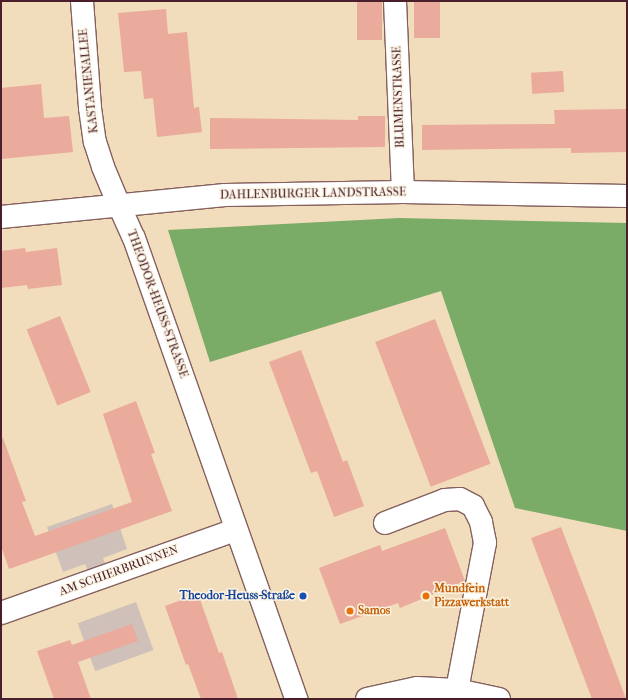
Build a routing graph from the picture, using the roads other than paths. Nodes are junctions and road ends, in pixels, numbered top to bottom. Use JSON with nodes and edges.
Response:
{"nodes":[{"id":1,"x":82,"y":1,"type":"edge"},
{"id":2,"x":395,"y":1,"type":"edge"},
{"id":3,"x":403,"y":192,"type":"junction"},
{"id":4,"x":627,"y":196,"type":"edge"},
{"id":5,"x":119,"y":204,"type":"junction"},
{"id":6,"x":1,"y":217,"type":"edge"},
{"id":7,"x":385,"y":523,"type":"dead end"},
{"id":8,"x":236,"y":530,"type":"junction"},
{"id":9,"x":1,"y":614,"type":"edge"},
{"id":10,"x":457,"y":690,"type":"junction"},
{"id":11,"x":296,"y":699,"type":"edge"},
{"id":12,"x":367,"y":699,"type":"edge"},
{"id":13,"x":499,"y":699,"type":"edge"}],
"edges":[{"from":1,"to":5,"type":"main road","name":"KASTANIENALLEE"},
{"from":2,"to":3,"type":"main road","name":"BLUMENSTRASSE"},
{"from":3,"to":4,"type":"main road","name":"DAHLENBURGER LANDSTRASSE"},
{"from":3,"to":5,"type":"main road","name":"DAHLENBURGER LANDSTRASSE"},
{"from":5,"to":6,"type":"main road","name":"DAHLENBURGER LANDSTRASSE"},
{"from":5,"to":8,"type":"main road","name":"THEODOR-HEUSS-STRASSE"},
{"from":7,"to":10,"type":"main road"},
{"from":8,"to":9,"type":"main road","name":"AM SCHIERBRUNNEN"},
{"from":8,"to":11,"type":"main road","name":"THEODOR-HEUSS-STRASSE"},
{"from":10,"to":12,"type":"main road"},
{"from":10,"to":13,"type":"main road"}]}
